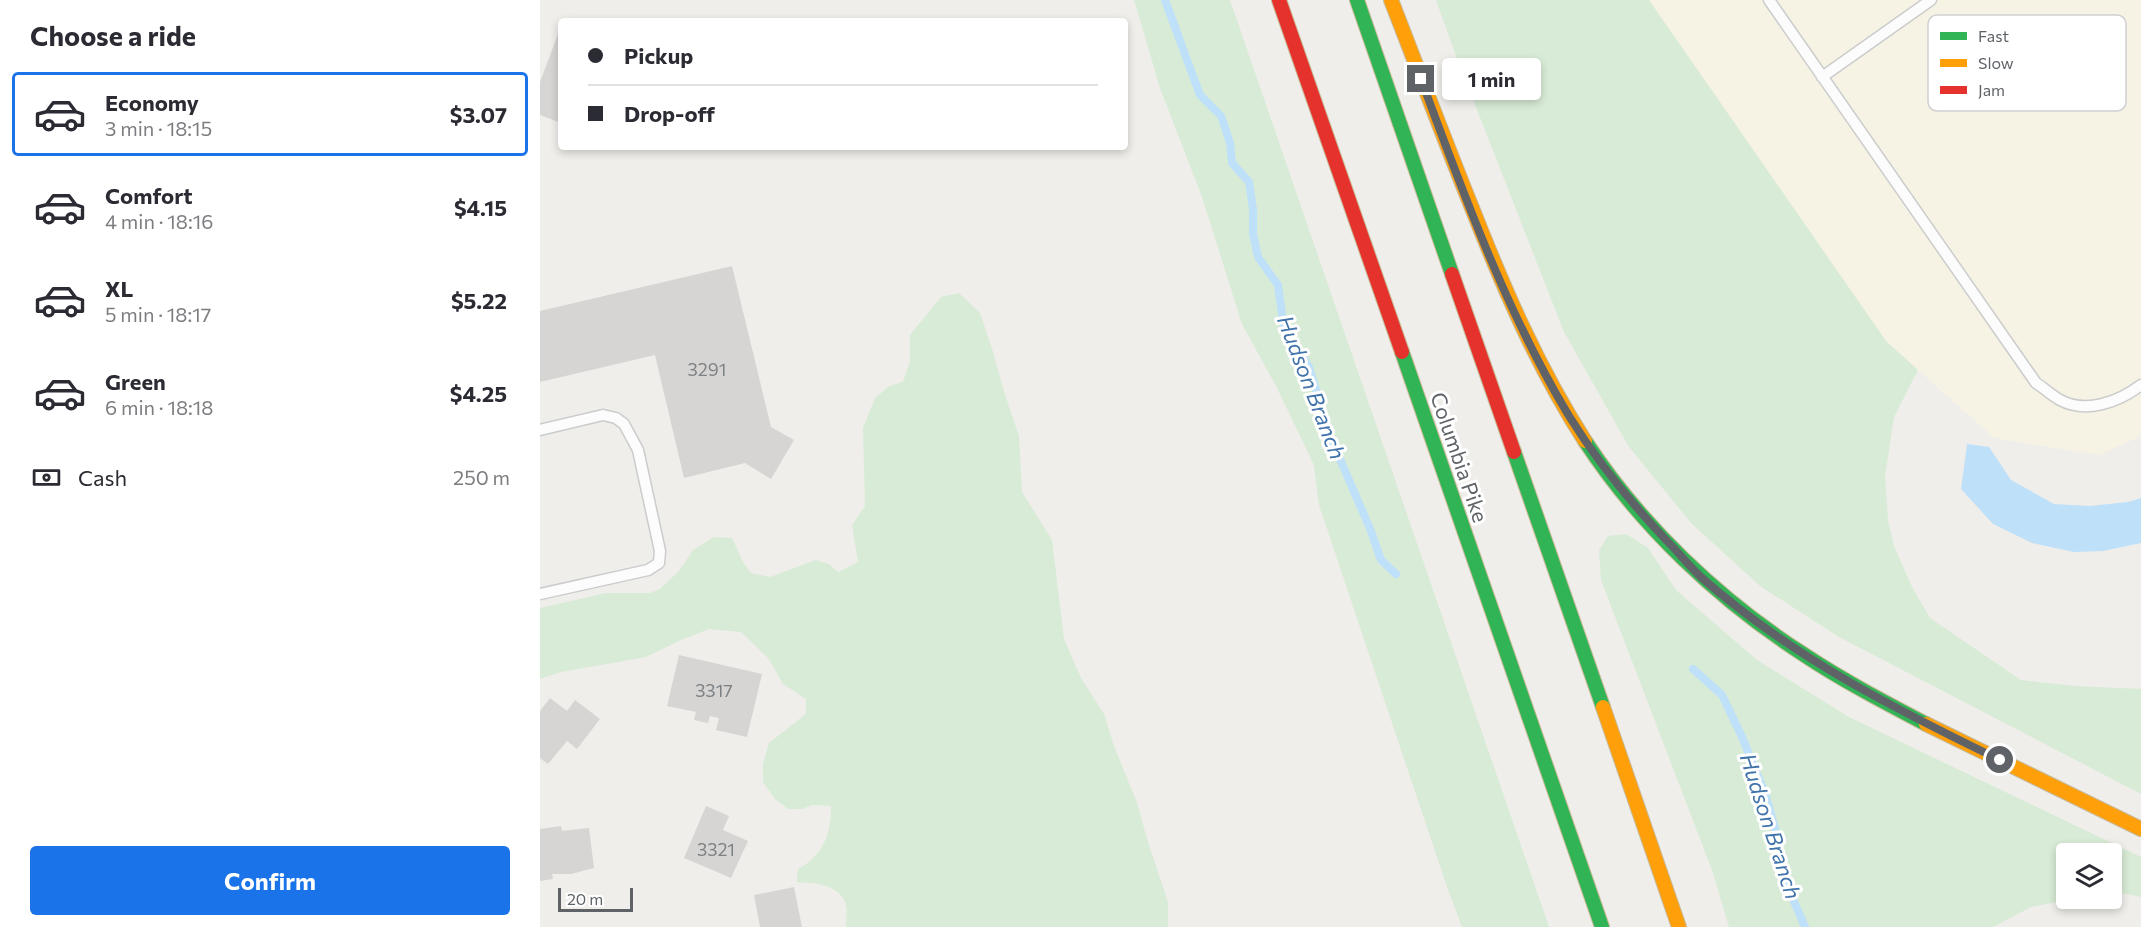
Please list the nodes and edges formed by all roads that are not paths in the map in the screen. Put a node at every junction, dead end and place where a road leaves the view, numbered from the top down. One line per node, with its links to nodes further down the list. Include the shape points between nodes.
1 (1279, 0): 11 (highway, Columbia Pike)
2 (1358, 0): 12 (highway)
3 (1391, 0): 10 (highway, via 1501,282 1536,356 1569,416 1608,474 1654,527 1701,577 1761,625 1849,684)
4 (1769, 0): 6 (lane)
5 (1931, 0): 6 (lane)
6 (1822, 76): 7 (lane, via 2036,383 2061,401 2085,406 2108,404)
7 (2141, 386)
8 (540, 430): 9 (lane, via 603,415 624,424 638,450 660,551 659,563 648,570)
9 (540, 594)
10 (2141, 829)
11 (1602, 927)
12 (1679, 927)

